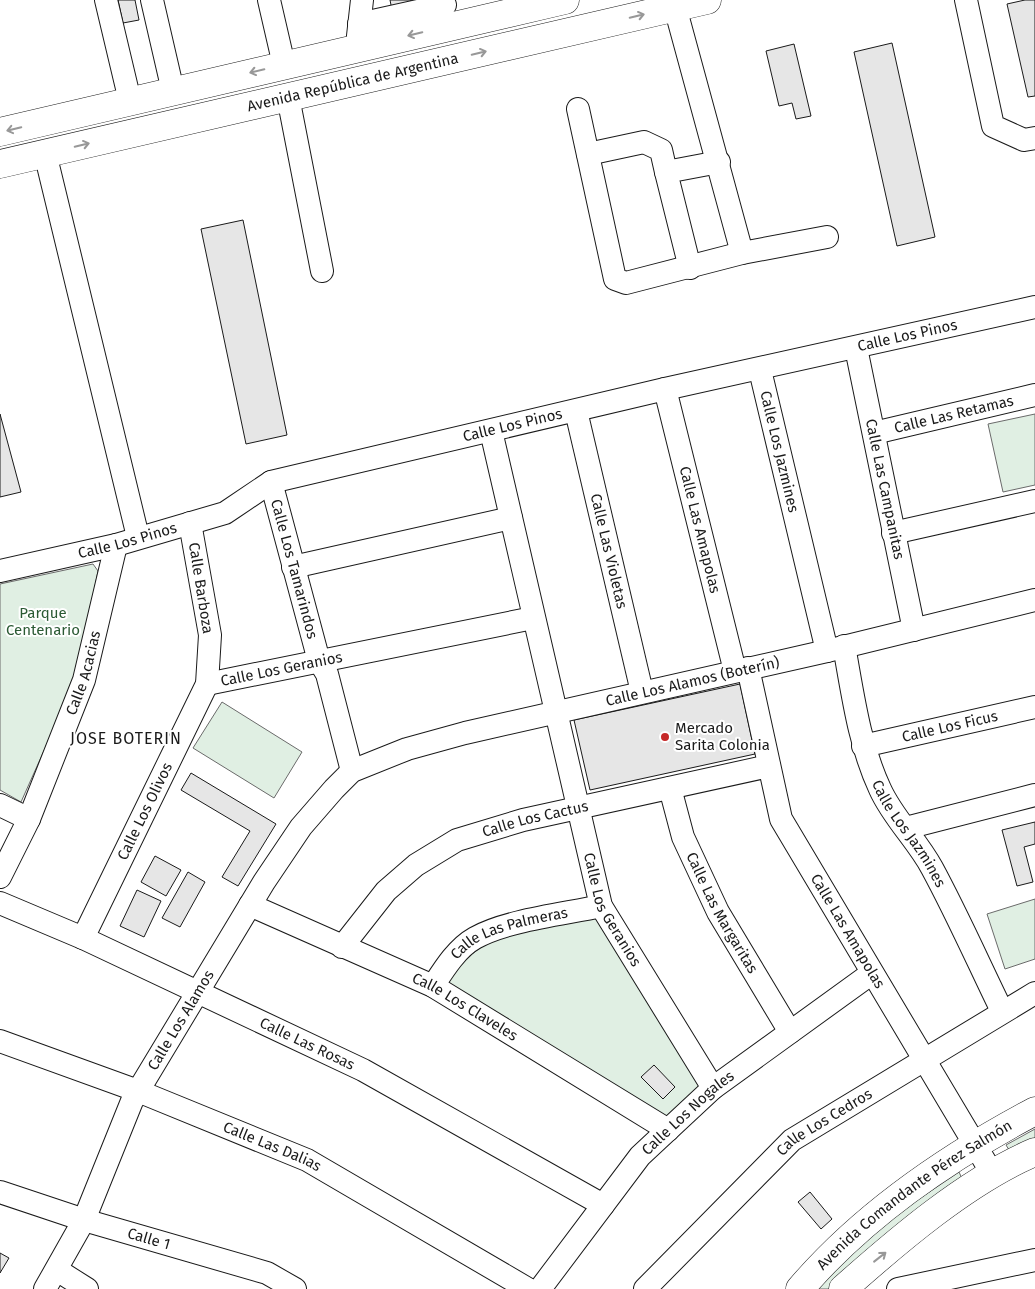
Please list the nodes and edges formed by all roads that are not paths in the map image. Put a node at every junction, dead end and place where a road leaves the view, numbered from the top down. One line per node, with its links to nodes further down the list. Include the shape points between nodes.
1 (106, 0): 14 (street)
2 (152, 0): 12 (street)
3 (269, 0): 11 (street)
4 (362, 0): 10 (street)
5 (565, 0): 9 (main road)
6 (703, 0): 8 (main road, Avenida República de Argentina)
7 (966, 0): 17 (street, via 993,126 1024,140)
8 (675, 7): 13 (main road, Avenida República de Argentina, one-way to 8); 20 (street)
9 (449, 9): 10 (main road)
10 (358, 36): 11 (main road)
11 (284, 65): 12 (main road, one-way to 12)
12 (173, 91): 14 (main road)
13 (288, 97): 18 (main road, Avenida República de Argentina, one-way to 13); 26 (street)
14 (130, 101): 16 (main road, one-way to 16)
15 (578, 109): 19 (street)
16 (0, 132)
17 (1035, 138)
18 (45, 154): 21 (main road, Avenida República de Argentina); 40 (street)
19 (588, 154): 22 (street, via 644,142 661,150); 25 (street, via 615,278 626,282)
20 (719, 162): 22 (street); 24 (street)
21 (0, 164)
22 (666, 172): 25 (street)
23 (827, 237): 24 (street)
24 (742, 253): 25 (street)
25 (690, 268)
26 (322, 270)
27 (1035, 307): 28 (street, Calle Los Pinos)
28 (856, 348): 29 (street, Calle Los Pinos); 34 (street, Calle Las Campanitas)
29 (760, 370): 30 (street, Calle Los Pinos); 47 (street, Calle Los Jazmines)
30 (665, 389): 32 (street, Calle Los Pinos); 49 (street, Calle Las Amapolas)
31 (1035, 395): 34 (street, Calle Las Retamas)
32 (576, 411): 33 (street, Calle Los Pinos); 51 (street, Calle Las Violetas)
33 (491, 431): 35 (street, Calle Los Pinos); 37 (street, Calle Los Geranios)
34 (874, 433): 39 (street, Calle Las Campanitas)
35 (271, 482): 38 (street, Calle Los Pinos, via 224,513); 42 (street, Calle Los Tamarindos)
36 (1035, 501): 39 (street)
37 (511, 518): 42 (street); 45 (street, Calle Los Geranios)
38 (190, 523): 40 (street, Calle Los Pinos); 50 (street, Calle Barboza, via 210,635)
39 (893, 533): 46 (street, Calle Las Campanitas)
40 (138, 537): 41 (street, Calle Los Pinos)
41 (116, 545): 43 (street, Calle Los Pinos); 61 (street, Calle Acacias, via 84,680)
42 (294, 567): 48 (street, Calle Los Tamarindos)
43 (0, 571)
44 (1035, 600): 46 (street, Calle Los Alamos (Boterín))
45 (533, 618): 48 (street, Calle Los Geranios); 53 (street, Calle Los Geranios)
46 (914, 630): 47 (street, Calle Los Alamos (Boterín))
47 (836, 648): 49 (street, Calle Los Alamos (Boterín)); 54 (street, Calle Los Jazmines)
48 (319, 661): 50 (street, Calle Los Geranios); 56 (street, Calle Los Tamarindos, via 327,674)
49 (742, 670): 51 (street, Calle Los Alamos (Boterín)); 55 (street, Calle Las Amapolas)
50 (207, 684): 67 (street, Calle Los Olivos)
51 (642, 692): 53 (street, Calle Los Alamos (Boterín))
52 (1035, 707): 54 (street, Calle Los Ficus)
53 (555, 712): 56 (street, Calle Los Alamos (Boterín), via 406,749); 60 (street, Calle Los Geranios)
54 (863, 746): 62 (street, Calle Los Jazmines, via 880,789)
55 (769, 766): 57 (street, Calle Los Cactus); 69 (street, Calle Las Amapolas, via 781,820)
56 (352, 771): 65 (street, Calle Los Alamos, via 301,827)
57 (670, 788): 60 (street, Calle Los Cactus); 74 (street, Calle Las Margaritas, via 682,837 718,912)
58 (1035, 795): 62 (street)
59 (0, 805): 61 (street)
60 (578, 808): 66 (street, Calle Los Geranios); 68 (street, Calle Los Cactus, via 457,840 416,865 386,891)
61 (29, 819): 63 (street, Calle Acacias)
62 (906, 828): 73 (street, Calle Los Jazmines, via 931,867)
63 (0, 877)
64 (0, 902): 67 (street, Calle Las Rosas)
65 (250, 906): 68 (street, Calle Los Claveles); 71 (street, Calle Los Alamos)
66 (601, 906): 70 (street, Calle Las Palmeras, via 524,922 475,938 458,952); 77 (street, Calle Los Geranios)
67 (83, 938): 71 (street, Calle Las Rosas)
68 (342, 947): 70 (street, Calle Los Claveles)
69 (872, 973): 74 (street, Calle Los Nogales); 76 (street, Calle Las Amapolas)
70 (433, 986): 80 (street, Calle Los Claveles)
71 (198, 992): 78 (street, Calle Los Alamos); 85 (street, Calle Las Rosas, via 362,1070)
72 (1035, 993): 73 (street, Calle Los Cedros)
73 (1002, 1011): 76 (street, Calle Los Cedros)
74 (790, 1032): 77 (street, Calle Los Nogales)
75 (0, 1041): 78 (street, Calle Las Dalias)
76 (923, 1059): 81 (street, Calle Las Amapolas); 94 (street, Calle Los Cedros, via 792,1140)
77 (713, 1088): 80 (street, Calle Los Nogales)
78 (138, 1091): 86 (street, Calle Los Alamos); 92 (street, Calle Las Dalias, via 307,1160)
79 (1035, 1111): 81 (main road, Avenida Comandante Pérez Salmón)
80 (668, 1130): 85 (street, Calle Los Nogales, via 640,1156)
81 (976, 1146): 83 (street, Calle Las Amapolas); 95 (main road, Avenida Comandante Pérez Salmón, via 873,1218)
82 (1035, 1152): 83 (main road, Avenida Comandante Pérez Salmón)
83 (993, 1175): 96 (main road, Avenida Comandante Pérez Salmón, one-way to 83, via 874,1261 962,1194)
84 (0, 1192): 86 (street, Calle 1)
85 (603, 1205): 93 (street, Calle Los Nogales)
86 (84, 1220): 88 (street, Calle Los Alamos); 91 (street, Calle 1, via 267,1273)
87 (1035, 1260): 97 (street)
88 (57, 1270): 89 (street, Calle Los Alamos); 90 (street)
89 (45, 1289)
90 (87, 1289)
91 (295, 1289)
92 (528, 1289)
93 (540, 1289)
94 (645, 1289)
95 (800, 1289)
96 (843, 1289)
97 (898, 1289)

